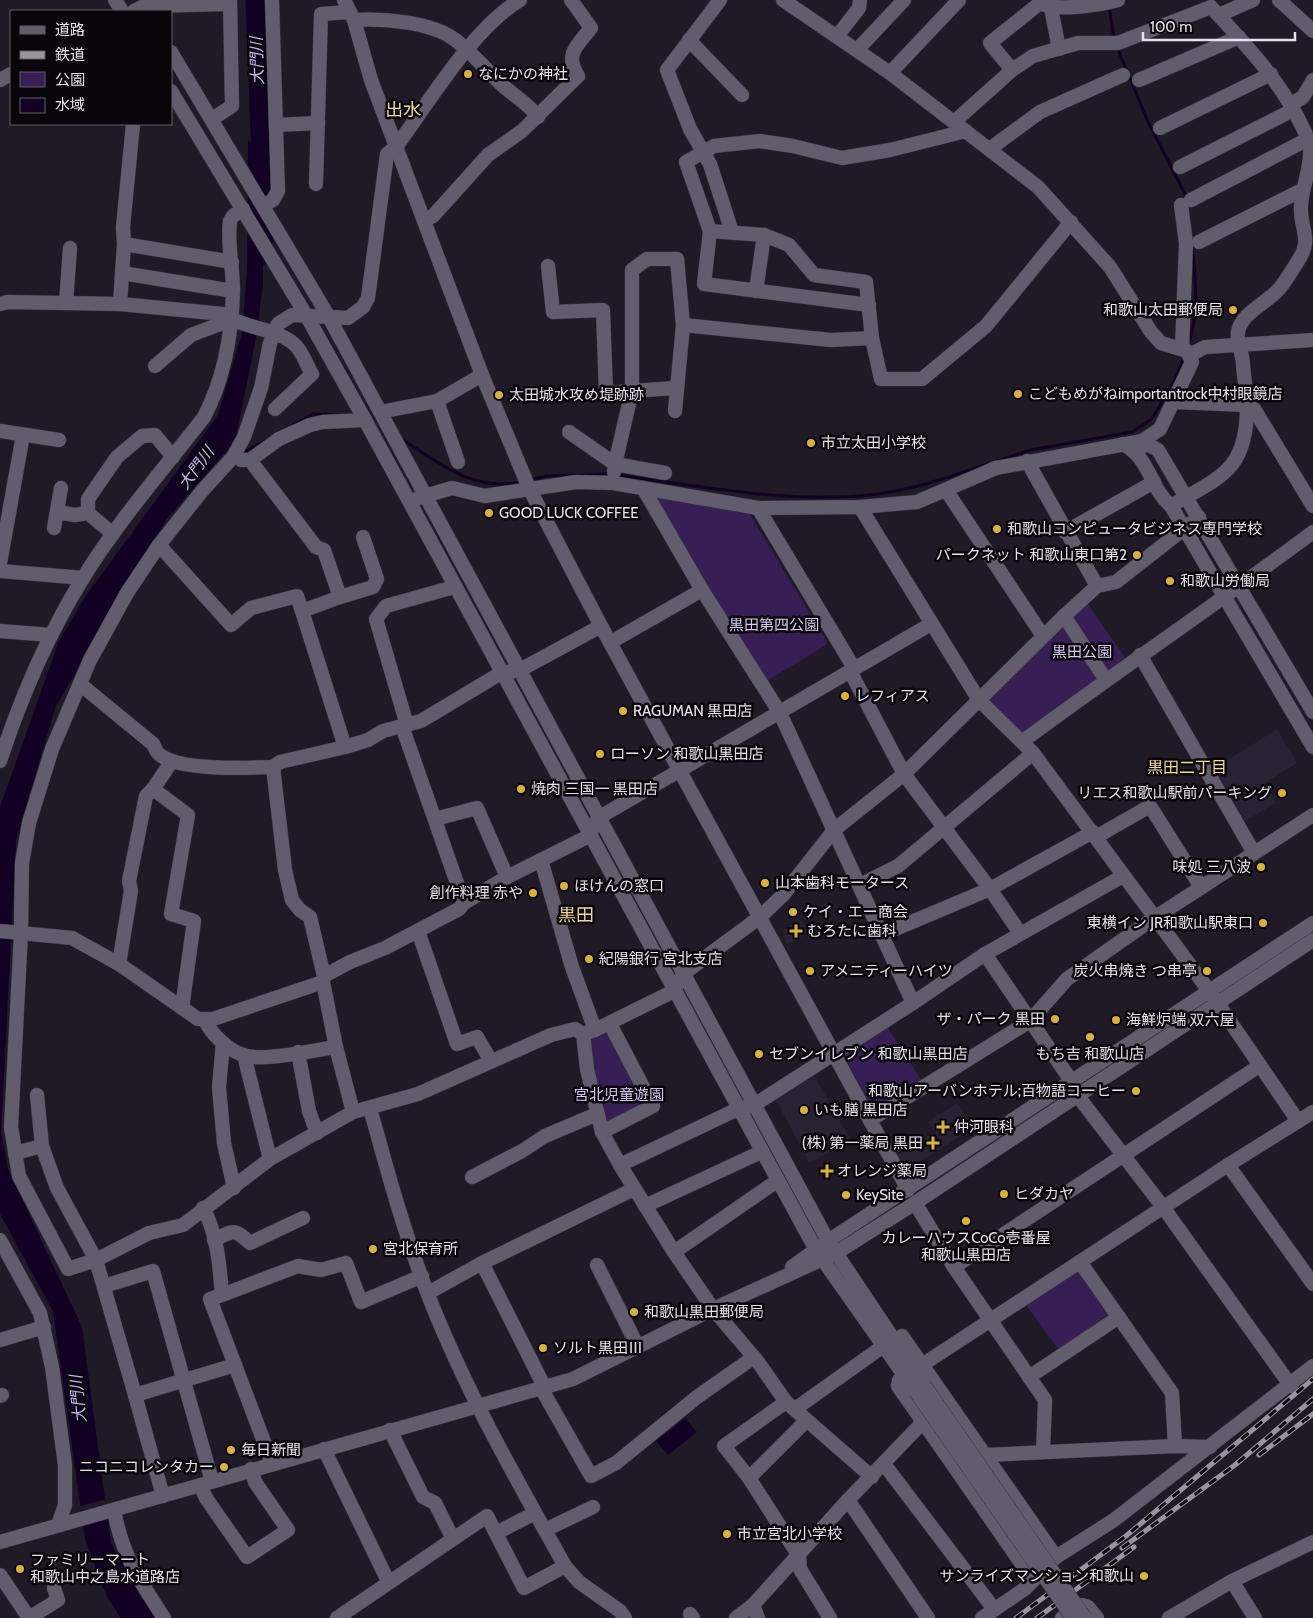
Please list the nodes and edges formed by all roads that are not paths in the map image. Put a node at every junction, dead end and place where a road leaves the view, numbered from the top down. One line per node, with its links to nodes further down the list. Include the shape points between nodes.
1 (272, 0): 39 (street)
2 (520, 0): 24 (street, via 509,7)
3 (571, 0): 35 (street, via 591,28 572,51 571,65 578,76)
4 (720, 0): 21 (street)
5 (783, 0): 19 (street)
6 (860, 0): 19 (street, via 859,8)
7 (904, 0): 22 (street)
8 (959, 0): 27 (street)
9 (1118, 0): 13 (street)
10 (1253, 0): 16 (street)
11 (1279, 0): 18 (street)
12 (230, 2): 15 (street); 36 (street, via 232,106)
13 (1096, 2): 14 (street)
14 (1043, 4): 23 (street); 26 (street, via 990,43)
15 (141, 7)
16 (1212, 7): 20 (street); 23 (street, via 1118,42 1078,44)
17 (350, 11): 24 (street, via 426,27 454,39); 38 (street, via 320,14); 44 (street)
18 (1313, 31)
19 (838, 35): 22 (street)
20 (1239, 37): 28 (street); 30 (street)
21 (689, 40): 33 (street); 46 (street, via 667,70 690,129)
22 (858, 49): 27 (street)
23 (1059, 49): 26 (street, via 1033,56)
24 (467, 52): 35 (street); 44 (street)
25 (172, 54): 36 (street)
26 (1012, 70): 37 (street)
27 (890, 73): 37 (street)
28 (1272, 74): 34 (street); 41 (street)
29 (1123, 75): 45 (street, via 1040,112)
30 (1139, 80)
31 (1313, 80): 34 (street, via 1303,97)
32 (172, 93): 52 (street)
33 (742, 95)
34 (1292, 107): 43 (street); 47 (street)
35 (538, 116): 53 (street, via 488,155 433,216)
36 (212, 119): 51 (street)
37 (954, 122): 42 (street)
38 (318, 123): 39 (street); 49 (street)
39 (276, 124): 51 (street, via 278,191 273,200)
40 (133, 125): 59 (street)
41 (1160, 128)
42 (966, 131): 45 (street); 46 (street, via 842,158 760,141 714,146)
43 (1308, 139): 48 (street); 78 (street, via 1186,202)
44 (396, 147): 53 (street); 71 (street, via 388,154 368,298 354,316)
45 (991, 148): 54 (street, via 1038,187)
46 (703, 152): 55 (street, via 686,162); 56 (street)
47 (1180, 166)
48 (1310, 168): 50 (street)
49 (316, 184)
50 (1302, 190): 58 (street); 77 (street, via 1301,220 1307,243 1302,256 1279,290 1245,318 1238,331)
51 (264, 205): 71 (street)
52 (243, 209): 61 (street, via 230,221); 70 (street)
53 (425, 220): 80 (street)
54 (1070, 222): 75 (street, via 986,326 922,379 881,379); 78 (street, via 1110,267 1151,332 1161,343)
55 (710, 231): 56 (street); 65 (street, via 704,284)
56 (732, 232): 57 (street)
57 (764, 235): 65 (street); 69 (street, via 789,245 814,274 866,282)
58 (1199, 242)
59 (124, 244): 61 (street); 63 (street)
60 (70, 248): 66 (street)
61 (232, 262): 64 (street)
62 (548, 266): 82 (street, via 553,312 603,310 606,393)
63 (122, 273): 64 (street); 68 (street)
64 (233, 291): 72 (street)
65 (756, 291): 69 (street)
66 (66, 303): 67 (street); 68 (street)
67 (0, 304)
68 (120, 304): 72 (street, via 222,314)
69 (868, 305): 75 (street)
70 (306, 314): 71 (street); 74 (street, via 292,315); 89 (street)
71 (330, 319): 88 (street)
72 (233, 321): 74 (street); 79 (street, via 191,335); 98 (street, via 215,397 204,417)
73 (684, 325): 75 (street, via 831,340); 81 (street); 82 (street, via 677,259 647,259 632,270)
74 (269, 332): 86 (street, via 296,345 312,374); 99 (street, via 261,388)
75 (872, 338)
76 (1313, 340): 77 (street)
77 (1238, 344): 78 (street); 85 (street, via 1243,353)
78 (1186, 352): 84 (street, via 1192,362)
79 (155, 366)
80 (482, 375): 83 (street); 109 (street)
81 (675, 388): 82 (street); 87 (street)
82 (632, 391): 104 (street)
83 (436, 401): 88 (street); 102 (street)
84 (1174, 402): 85 (street); 90 (street)
85 (1247, 405): 113 (street, via 1245,442 1238,457 1222,475); 116 (street, via 1254,409)
86 (275, 409)
87 (675, 411)
88 (380, 412): 112 (street)
89 (365, 420): 100 (street, via 310,425 279,439); 114 (street)
90 (1160, 430): 95 (street); 97 (street)
91 (0, 432): 93 (street)
92 (568, 432): 104 (street)
93 (24, 435): 94 (street); 129 (street)
94 (59, 440)
95 (1142, 441): 96 (street); 97 (street); 101 (street)
96 (1123, 444): 101 (street); 103 (street)
97 (1158, 450): 113 (street)
98 (173, 456): 120 (street, via 156,436 142,436 118,457 88,498); 126 (street)
99 (234, 457): 100 (street); 128 (street)
100 (250, 460): 137 (street, via 316,547 324,550)
101 (1143, 460): 106 (street)
102 (458, 462)
103 (1027, 462): 111 (street, via 996,468); 124 (street)
104 (615, 464): 105 (street); 107 (street)
105 (665, 473)
106 (1154, 482): 115 (street); 124 (street)
107 (613, 483): 109 (street, via 576,482); 110 (street)
108 (61, 488): 119 (street)
109 (529, 488): 112 (street, via 485,496 452,488); 143 (street)
110 (643, 488): 117 (street); 136 (street)
111 (946, 490): 118 (street, via 917,502); 146 (street)
112 (426, 497): 114 (street); 149 (street)
113 (1186, 497): 115 (street); 121 (street)
114 (408, 500): 134 (street)
115 (1171, 506): 122 (street)
116 (1313, 506)
117 (758, 508): 118 (street); 150 (street)
118 (860, 508): 142 (street)
119 (57, 512): 120 (street); 123 (street)
120 (88, 513): 126 (street)
121 (1199, 517): 122 (street); 135 (street)
122 (1183, 527): 132 (street, via 1116,582); 138 (street)
123 (54, 528)
124 (1066, 532): 132 (street)
125 (1313, 532): 135 (street)
126 (113, 534): 131 (street)
127 (363, 537): 133 (street, via 377,579)
128 (159, 545): 140 (street, via 231,625 251,608 297,596); 153 (street, via 127,593)
129 (0, 563)
130 (0, 571): 131 (street)
131 (83, 578): 145 (street)
132 (1097, 586): 141 (street)
133 (373, 587): 137 (street); 139 (street)
134 (454, 587): 139 (street); 151 (street)
135 (1238, 587): 138 (street); 155 (street)
136 (702, 590): 147 (street); 156 (street)
137 (340, 597): 140 (street)
138 (1225, 598): 148 (street); 159 (street)
139 (386, 606): 157 (street, via 376,619)
140 (302, 611): 160 (street)
141 (1064, 616): 146 (street); 152 (street)
142 (931, 624): 150 (street); 154 (street)
143 (601, 626): 147 (street); 149 (street)
144 (0, 630): 145 (street)
145 (51, 634): 162 (street, via 19,701)
146 (1043, 636): 154 (street)
147 (611, 642): 165 (street)
148 (1140, 655): 152 (street); 175 (street)
149 (520, 670): 151 (street); 169 (street)
150 (852, 670): 156 (street); 166 (street)
151 (501, 673): 157 (street, via 421,721); 174 (street)
152 (1106, 680): 158 (street)
153 (80, 684): 163 (street, via 153,744 159,754); 188 (street, via 52,749 29,823 22,863)
154 (979, 700): 158 (street); 166 (street)
155 (1313, 712)
156 (780, 713): 165 (street); 172 (street)
157 (404, 725): 160 (street); 170 (street)
158 (1023, 741): 161 (street)
159 (1313, 747)
160 (345, 748): 164 (street, via 280,762)
161 (1033, 753): 171 (street); 173 (street)
162 (0, 761)
163 (172, 761): 164 (street, via 240,769); 167 (street)
164 (273, 767): 195 (street, via 285,870 292,900 310,917)
165 (680, 770): 169 (street); 183 (street)
166 (904, 774): 171 (street); 172 (street)
167 (153, 789): 193 (street, via 146,796 129,882 131,891); 199 (street, via 188,816 171,914 194,921)
168 (1313, 815): 175 (street)
169 (598, 818): 174 (street); 194 (street)
170 (435, 819): 178 (street, via 477,808); 182 (street)
171 (944, 826): 179 (street, via 898,866); 181 (street)
172 (834, 830): 179 (street); 183 (street, via 783,895)
173 (1094, 835): 177 (street); 180 (street, via 1150,806); 181 (street)
174 (590, 836): 176 (street); 196 (street)
175 (1254, 853): 180 (street)
176 (541, 860): 178 (street); 203 (street)
177 (1123, 876): 184 (street); 189 (street)
178 (507, 877): 182 (street)
179 (860, 885): 190 (street)
180 (1201, 887): 184 (street)
181 (990, 889): 189 (street); 190 (street)
182 (464, 903): 187 (street, via 459,909)
183 (760, 917): 194 (street); 207 (street)
184 (1154, 918): 197 (street); 201 (street, via 1067,979)
185 (1313, 923): 197 (street)
186 (0, 931): 188 (street)
187 (418, 931): 195 (street); 209 (street, via 457,1044 477,1037)
188 (19, 933): 193 (street, via 72,938); 224 (street, via 10,1127)
189 (1020, 933): 192 (street)
190 (882, 935): 198 (street)
191 (1313, 940): 197 (street)
192 (985, 954): 198 (street); 201 (street)
193 (119, 964): 199 (street)
194 (683, 974): 196 (street); 213 (street)
195 (324, 979): 200 (street); 205 (street)
196 (674, 990): 202 (street); 215 (street)
197 (1214, 997): 210 (street); 211 (street)
198 (913, 1003): 207 (street)
199 (182, 1008): 200 (street)
200 (205, 1020): 204 (street, via 209,1030)
201 (1030, 1021): 211 (street); 219 (street)
202 (610, 1024): 203 (street); 220 (street, via 654,1106)
203 (589, 1032): 209 (street, via 575,1029 551,1035); 217 (street, via 587,1069)
204 (223, 1043): 208 (street); 231 (street, via 219,1086 224,1143)
205 (336, 1047): 206 (street); 216 (street)
206 (298, 1052): 208 (street, via 274,1056); 221 (street)
207 (835, 1054): 213 (street); 219 (street)
208 (244, 1055): 226 (street)
209 (491, 1061): 214 (street, via 418,1094)
210 (1259, 1066): 218 (street); 225 (street)
211 (1074, 1089): 225 (street); 233 (street); 234 (street)
212 (37, 1095): 222 (street)
213 (754, 1105): 215 (street); 241 (street)
214 (370, 1108): 216 (street); 251 (street, via 396,1203)
215 (738, 1109): 223 (street); 228 (street)
216 (353, 1112): 221 (street)
217 (597, 1114): 220 (street); 229 (street, via 546,1136)
218 (1307, 1119): 227 (street)
219 (870, 1120): 233 (street)
220 (602, 1132): 228 (street)
221 (316, 1133): 226 (street)
222 (42, 1146): 224 (street); 245 (street, via 57,1188)
223 (761, 1152): 230 (street); 235 (street)
224 (15, 1153): 245 (street, via 19,1176 68,1269)
225 (1122, 1155): 236 (street); 250 (street)
226 (270, 1159): 231 (street)
227 (1228, 1164): 236 (street); 252 (street)
228 (620, 1166): 232 (street)
229 (472, 1177)
230 (777, 1181): 242 (street); 244 (street)
231 (234, 1188): 237 (street)
232 (634, 1189): 235 (street); 248 (street)
233 (908, 1190): 241 (street)
234 (915, 1203): 243 (street); 250 (street)
235 (645, 1206): 242 (street)
236 (1163, 1207): 247 (street); 269 (street)
237 (203, 1208): 240 (street); 245 (street, via 183,1224 150,1233)
238 (303, 1218): 240 (street, via 250,1243 238,1231)
239 (0, 1240): 246 (street)
240 (214, 1240): 255 (street)
241 (828, 1241): 243 (street); 244 (street)
242 (674, 1252): 256 (street)
243 (836, 1253): 244 (street); 266 (street, via 865,1296 888,1318)
244 (819, 1256): 256 (street); 262 (street)
245 (96, 1260): 253 (street)
246 (4, 1261): 259 (street, via 40,1313)
247 (1080, 1262): 257 (street); 258 (street)
248 (482, 1263): 254 (street); 270 (street)
249 (598, 1265): 261 (street)
250 (954, 1267): 258 (street)
251 (422, 1276): 254 (street); 255 (street, via 361,1302 346,1263 321,1270 298,1266)
252 (1313, 1284)
253 (104, 1286): 268 (street, via 153,1272); 272 (street)
254 (428, 1293): 274 (street)
255 (222, 1295): 264 (street, via 210,1299)
256 (713, 1309): 261 (street); 263 (street)
257 (1119, 1317): 267 (street); 278 (street, via 1172,1393)
258 (992, 1320): 266 (street); 267 (street)
259 (44, 1327): 260 (street); 294 (street, via 54,1375 65,1465 65,1505)
260 (0, 1340)
261 (638, 1347): 270 (street, via 573,1379)
262 (882, 1347): 266 (street); 273 (street)
263 (754, 1357): 270 (street, via 697,1397 616,1463 591,1476); 273 (street)
264 (235, 1365): 268 (street); 283 (street)
265 (1313, 1366): 269 (street)
266 (914, 1371): 271 (street); 276 (street, via 900,1380 898,1386); 282 (street)
267 (1029, 1377): 281 (street, via 1045,1400)
268 (184, 1380): 272 (street); 288 (street)
269 (1291, 1386): 279 (street)
270 (543, 1388): 274 (street)
271 (920, 1388): 319 (street, bridge); 320 (street, bridge)
272 (135, 1395): 289 (street)
273 (791, 1405): 275 (street); 287 (street, via 724,1446)
274 (478, 1407): 277 (street); 293 (street)
275 (806, 1421): 286 (street); 287 (street)
276 (922, 1423): 284 (street); 304 (street)
277 (390, 1430): 280 (street); 297 (street, via 423,1497 435,1503)
278 (1175, 1446): 279 (street); 281 (street)
279 (1210, 1447): 301 (street, via 1114,1520)
280 (324, 1449): 283 (street); 305 (street)
281 (1043, 1452): 282 (street)
282 (985, 1455): 301 (street)
283 (272, 1464): 285 (street)
284 (884, 1464): 286 (street); 308 (street)
285 (251, 1469): 288 (street); 288 (street, via 255,1482 288,1530 247,1557 206,1498)
286 (872, 1477): 290 (street)
287 (749, 1478): 300 (street)
288 (206, 1483): 289 (street)
289 (163, 1496): 292 (street)
290 (848, 1500): 300 (street); 316 (street)
291 (593, 1507): 295 (street)
292 (112, 1511): 294 (street); 311 (street, via 122,1546)
293 (535, 1513): 295 (street); 296 (street)
294 (61, 1524): 298 (street)
295 (545, 1530): 302 (street)
296 (496, 1533): 297 (street, via 487,1516); 302 (street, via 524,1588)
297 (452, 1538): 305 (street)
298 (0, 1542)
299 (1313, 1542): 306 (street)
300 (799, 1556): 309 (street); 315 (street, via 800,1569)
301 (1056, 1557): 304 (street)
302 (565, 1566): 313 (street, via 579,1582)
303 (0, 1575): 310 (street)
304 (1033, 1580): 308 (street)
305 (388, 1581): 312 (street)
306 (1232, 1582): 322 (street); 323 (street)
307 (54, 1588): 310 (street, via 58,1600)
308 (994, 1609): 317 (street)
309 (756, 1612): 314 (street)
310 (29, 1618)
311 (164, 1618)
312 (337, 1618)
313 (625, 1618)
314 (736, 1618)
315 (830, 1618)
316 (928, 1618)
317 (982, 1618)
318 (1062, 1618): 321 (street, via 1082,1605)
319 (1073, 1618)
320 (1086, 1618)
321 (1097, 1618)
322 (1171, 1618)
323 (1255, 1618)

